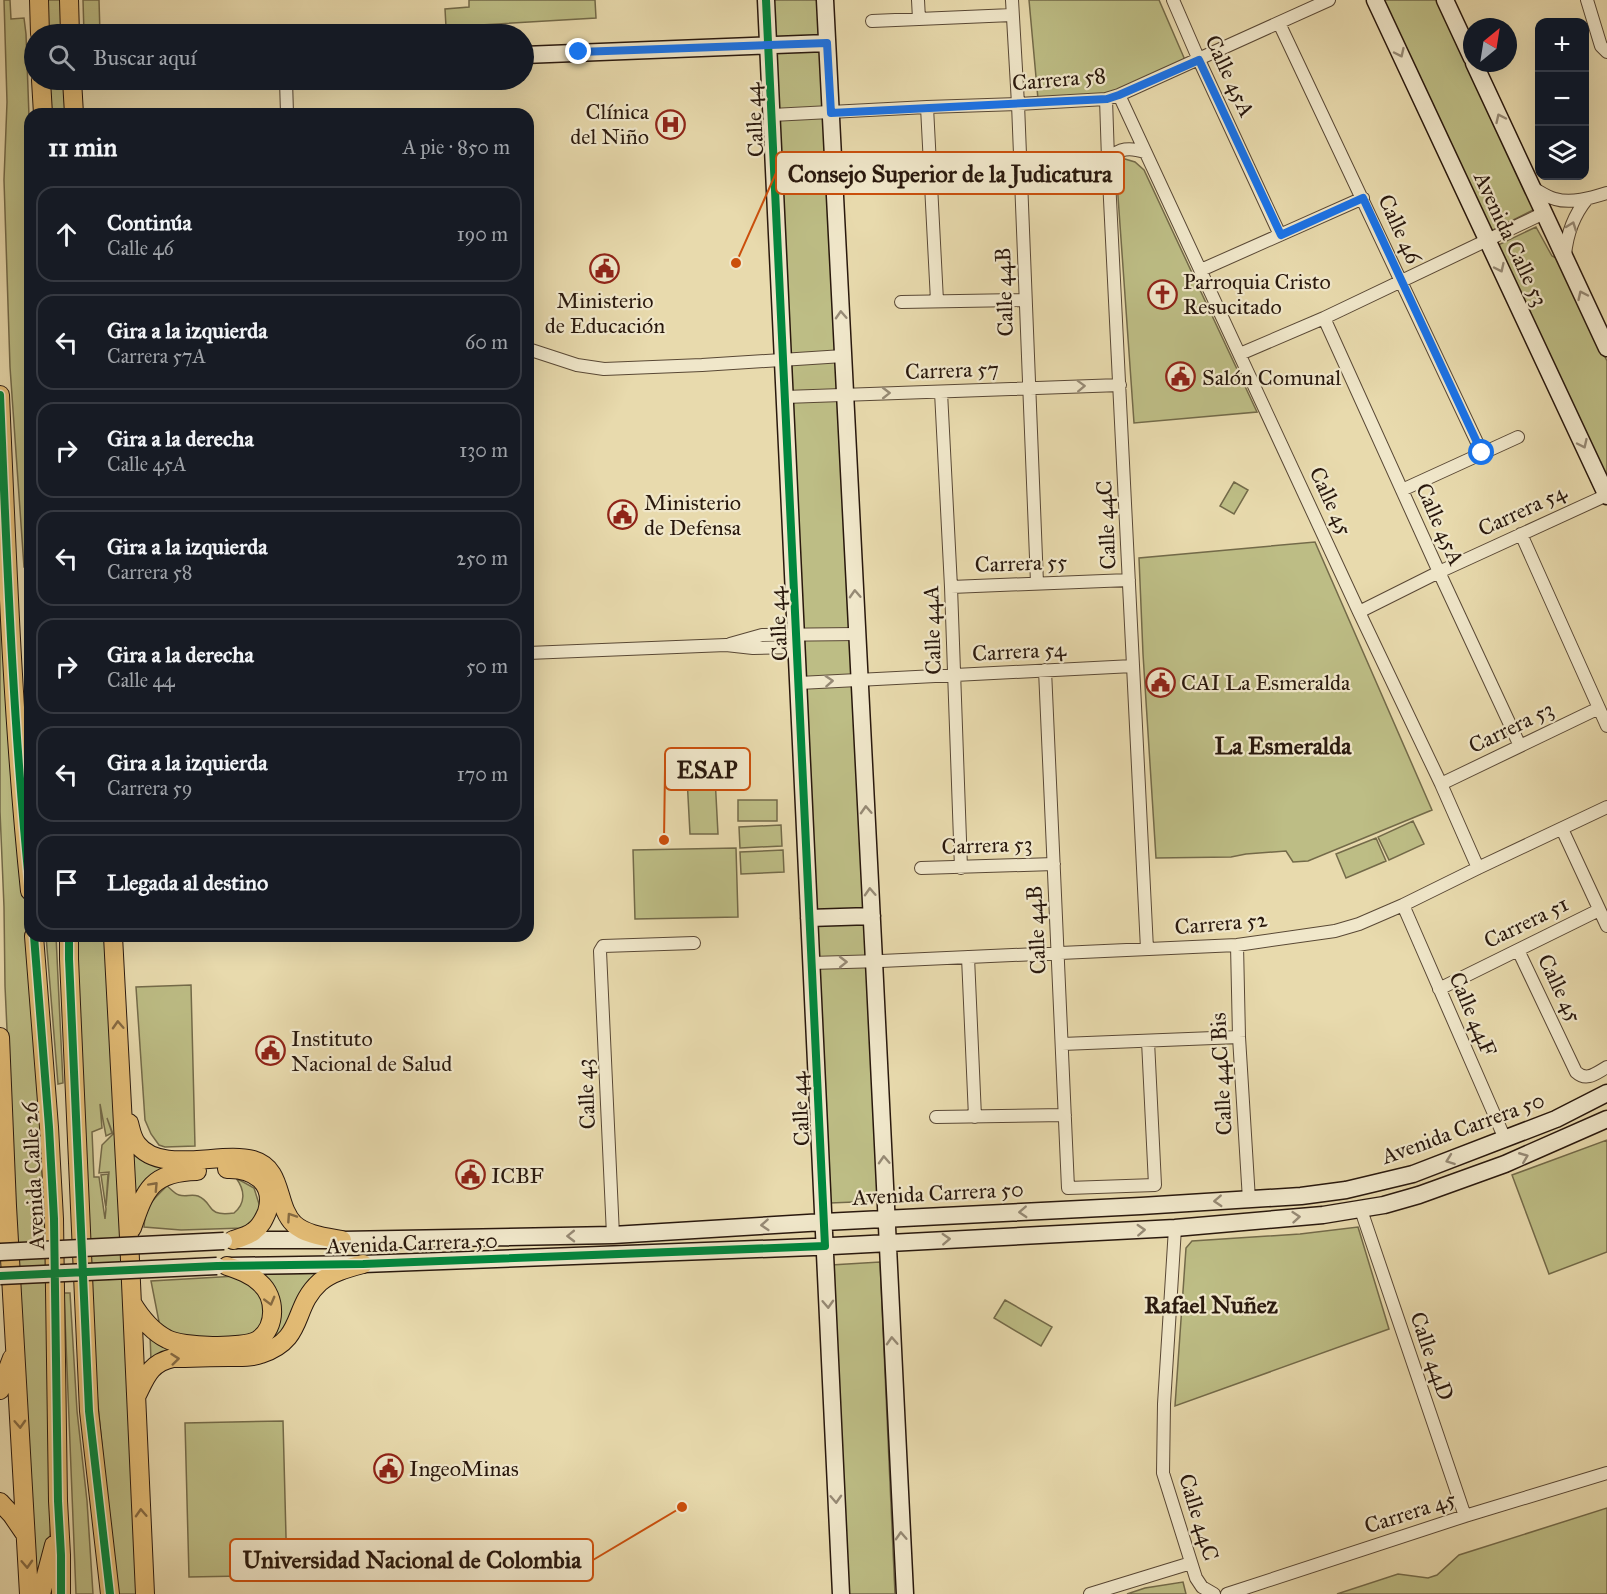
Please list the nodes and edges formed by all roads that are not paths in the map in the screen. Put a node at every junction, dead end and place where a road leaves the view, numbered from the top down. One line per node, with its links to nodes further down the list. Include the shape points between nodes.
1 (39, 0): 16 (main road)
2 (69, 0): 17 (main road)
3 (766, 0): 20 (main road, Calle 44)
4 (825, 0): 19 (main road)
5 (918, 0): 13 (street)
6 (1012, 0): 12 (street, Calle 44B)
7 (1173, 0): 23 (street, Calle 45A)
8 (1329, 0): 15 (street, Carrera 58)
9 (1375, 0): 45 (main road, Avenida Calle 53, one-way to 45)
10 (1445, 0): 18 (main road)
11 (1587, 0): 21 (street, via 1601,46)
12 (1012, 15): 13 (street); 30 (street, Calle 44B)
13 (919, 19): 14 (street)
14 (872, 21)
15 (1280, 23): 23 (street, Carrera 58); 41 (street, Calle 46)
16 (40, 24)
17 (70, 24)
18 (1463, 39)
19 (827, 43): 20 (main road); 35 (main road)
20 (769, 45): 22 (main road); 36 (main road, Calle 44)
21 (1607, 52)
22 (534, 55)
23 (1199, 60): 28 (street, Carrera 58); 44 (street, Calle 45A)
24 (1478, 72): 39 (main road, Avenida Calle 53, one-way to 24)
25 (42, 90): 32 (main road)
26 (73, 90): 33 (main road)
27 (286, 90): 34 (street)
28 (1119, 95): 29 (street, Carrera 58); 37 (street, Calle 45)
29 (1107, 99): 30 (street, Carrera 58); 38 (street, Calle 44C)
30 (1018, 104): 31 (street, Carrera 58); 49 (street, Calle 44B)
31 (927, 107): 35 (street, Carrera 58); 50 (street)
32 (43, 108)
33 (74, 108)
34 (287, 108)
35 (831, 113): 36 (street, Carrera 58); 56 (main road, one-way to 35)
36 (772, 115): 57 (main road, Calle 44)
37 (1145, 152): 38 (street, via 1125,148); 47 (street, Calle 45)
38 (1108, 159): 58 (street, Calle 44C)
39 (1533, 188): 42 (street, via 1555,200); 43 (main road, Avenida Calle 53)
40 (1607, 193): 42 (street)
41 (1363, 198): 44 (street); 48 (street, Calle 46)
42 (1587, 199): 46 (street, one-way to 42, via 1573,220)
43 (1544, 213): 45 (street); 46 (main road, Avenida Calle 53)
44 (1281, 235): 47 (street)
45 (1487, 240): 48 (street); 67 (main road, Avenida Calle 53, one-way to 67)
46 (1564, 256): 53 (main road, Avenida Calle 53, one-way to 46)
47 (1201, 270): 55 (street, Calle 45)
48 (1401, 280): 52 (street); 65 (street, Calle 46)
49 (1025, 300): 50 (street); 59 (street, Calle 44B)
50 (937, 301): 51 (street)
51 (901, 302)
52 (1324, 318): 55 (street); 66 (street, Calle 45A)
53 (1607, 348)
54 (534, 351): 57 (street, via 604,369)
55 (1240, 354): 73 (street, Calle 45)
56 (843, 356): 57 (street); 61 (main road)
57 (783, 359): 63 (main road, Calle 44)
58 (1120, 385): 59 (street, Carrera 57, one-way to 58); 70 (street, Calle 44C)
59 (1029, 388): 60 (street, Carrera 57); 71 (street, Calle 44B)
60 (941, 392): 61 (street, Carrera 57, one-way to 60); 72 (street, Calle 44A)
61 (845, 394): 63 (street, Carrera 57); 74 (main road, one-way to 61)
62 (0, 395): 88 (main road)
63 (785, 397): 75 (main road, Calle 44)
64 (1518, 437): 65 (street)
65 (1482, 453): 66 (street)
66 (1402, 490): 69 (street, Calle 45A)
67 (1607, 496): 68 (street, Carrera 54)
68 (1521, 534): 69 (street, Carrera 54); 82 (street)
69 (1439, 572): 73 (street, Carrera 54); 84 (street, Calle 45A)
70 (1129, 580): 71 (street, Carrera 55); 77 (street, Calle 44C)
71 (1037, 583): 72 (street, Carrera 55)
72 (951, 587): 79 (street, Calle 44A)
73 (1359, 612): 85 (street, Calle 45)
74 (857, 634): 75 (street); 80 (main road)
75 (797, 641): 76 (street, via 753,648 726,645); 81 (main road, Calle 44)
76 (534, 653)
77 (1133, 666): 78 (street, Carrera 54); 103 (street, Calle 44C)
78 (1045, 670): 79 (street, Carrera 54); 89 (street, Calle 44B)
79 (954, 675): 80 (street, Carrera 54); 91 (street, Calle 44A)
80 (859, 679): 81 (street, Carrera 54, one-way to 80); 95 (main road, one-way to 80)
81 (799, 683): 96 (main road, Calle 44)
82 (1599, 708): 83 (street); 84 (street, Carrera 53)
83 (1607, 726)
84 (1520, 746): 85 (street, Carrera 53)
85 (1441, 784): 92 (street, Calle 45)
86 (1607, 807): 87 (street, Carrera 52)
87 (1562, 829): 92 (street, Carrera 52); 94 (street)
88 (24, 833)
89 (1054, 864): 91 (street, Carrera 53); 105 (street, Calle 44B)
90 (921, 868): 91 (street, Carrera 53)
91 (961, 868)
92 (1478, 868): 93 (street, Carrera 52)
93 (1403, 905): 102 (street, Carrera 52, via 1335,931); 109 (street, Calle 44F)
94 (1599, 910): 97 (street); 104 (street, Carrera 51)
95 (872, 916): 96 (main road); 107 (main road)
96 (809, 918): 108 (main road, Calle 44)
97 (1607, 926)
98 (34, 942): 143 (main road, Avenida Calle 26, via 54,1219)
99 (69, 942): 152 (main road, Avenida Calle 26, via 89,1411)
100 (113, 942): 115 (main road, one-way to 100)
101 (694, 943): 128 (street, Calle 43, via 603,946 600,951)
102 (1238, 945): 103 (street, Carrera 52); 111 (street, Calle 44C Bis)
103 (1147, 949): 105 (street, Carrera 52)
104 (1518, 950): 109 (street, Carrera 51); 114 (street, Calle 45, via 1576,1072 1590,1076)
105 (1058, 954): 106 (street, Carrera 52); 113 (street, Calle 44B)
106 (968, 957): 107 (street, Carrera 52); 118 (street)
107 (874, 961): 108 (street, Carrera 52, one-way to 107); 125 (main road, one-way to 107)
108 (811, 963): 126 (main road, Calle 44)
109 (1439, 989): 121 (street, Calle 44F)
110 (0, 1037): 122 (main road, Avenida Calle 26)
111 (1239, 1037): 112 (street); 123 (street, Calle 44C Bis)
112 (1148, 1041): 113 (street); 117 (street, Calle 44B, via 1155,1185 1068,1188)
113 (1062, 1044): 117 (street, Calle 44B)
114 (1607, 1067)
115 (121, 1083): 129 (main road); 130 (main road, one-way to 115, via 309,1232 295,1224 285,1211 273,1175 258,1162 239,1158 168,1160 146,1152 132,1135)
116 (1607, 1093): 121 (main road, Avenida Carrera 50)
117 (1065, 1115): 118 (street)
118 (975, 1117): 119 (street)
119 (936, 1118)
120 (1607, 1119): 124 (main road, Avenida Carrera 50, one-way to 120, via 1403,1200 1505,1164)
121 (1505, 1139): 123 (main road, Avenida Carrera 50, one-way to 123, via 1413,1174 1346,1190)
122 (3, 1180): 139 (main road, Avenida Calle 26)
123 (1249, 1200): 125 (main road, Avenida Carrera 50, one-way to 125)
124 (1360, 1210): 127 (main road, Avenida Carrera 50, one-way to 124); 145 (street, Calle 44D)
125 (887, 1219): 126 (main road, Avenida Carrera 50); 132 (main road)
126 (824, 1222): 128 (main road, Avenida Carrera 50, one-way to 128); 133 (main road, Calle 44)
127 (1175, 1228): 132 (main road, Avenida Carrera 50, one-way to 127); 147 (street, Calle 44C, via 1163,1473)
128 (613, 1235): 130 (main road, Avenida Carrera 50, one-way to 130)
129 (129, 1238): 131 (main road, one-way to 131, via 144,1197 161,1178 182,1171 238,1169 259,1178 269,1200 260,1227); 138 (main road)
130 (342, 1240): 131 (main road, Avenida Carrera 50)
131 (228, 1241): 134 (main road, Avenida Carrera 50, bridge)
132 (888, 1242): 133 (main road, Avenida Carrera 50); 155 (main road, one-way to 132)
133 (825, 1246): 135 (main road, Avenida Carrera 50); 154 (main road, Calle 44, one-way to 154)
134 (0, 1252)
135 (363, 1264): 136 (main road, Avenida Carrera 50); 141 (main road, one-way to 135, via 150,1371 166,1360 253,1357 277,1347 290,1335 304,1303 322,1280)
136 (222, 1266): 137 (main road, Avenida Carrera 50, bridge); 138 (main road, one-way to 138, via 249,1275 269,1295 269,1327 252,1342 214,1346 174,1342 154,1331)
137 (0, 1276)
138 (132, 1303): 141 (main road)
139 (15, 1345): 140 (main road); 146 (main road, Avenida Calle 26, one-way to 146)
140 (0, 1390)
141 (136, 1397): 153 (main road, one-way to 141)
142 (1607, 1473): 145 (street, Carrera 45)
143 (58, 1501): 150 (main road, via 53,1551); 151 (main road, Avenida Calle 26)
144 (0, 1502): 146 (main road)
145 (1465, 1516): 157 (street, Carrera 45)
146 (26, 1534): 149 (main road, Avenida Calle 26, one-way to 149)
147 (1191, 1563): 148 (street, Calle 44C, via 1198,1583); 156 (street)
148 (1211, 1593)
149 (29, 1594)
150 (41, 1594)
151 (61, 1594)
152 (110, 1594)
153 (145, 1594)
154 (841, 1594)
155 (904, 1594)
156 (1090, 1594)
157 (1227, 1594)

